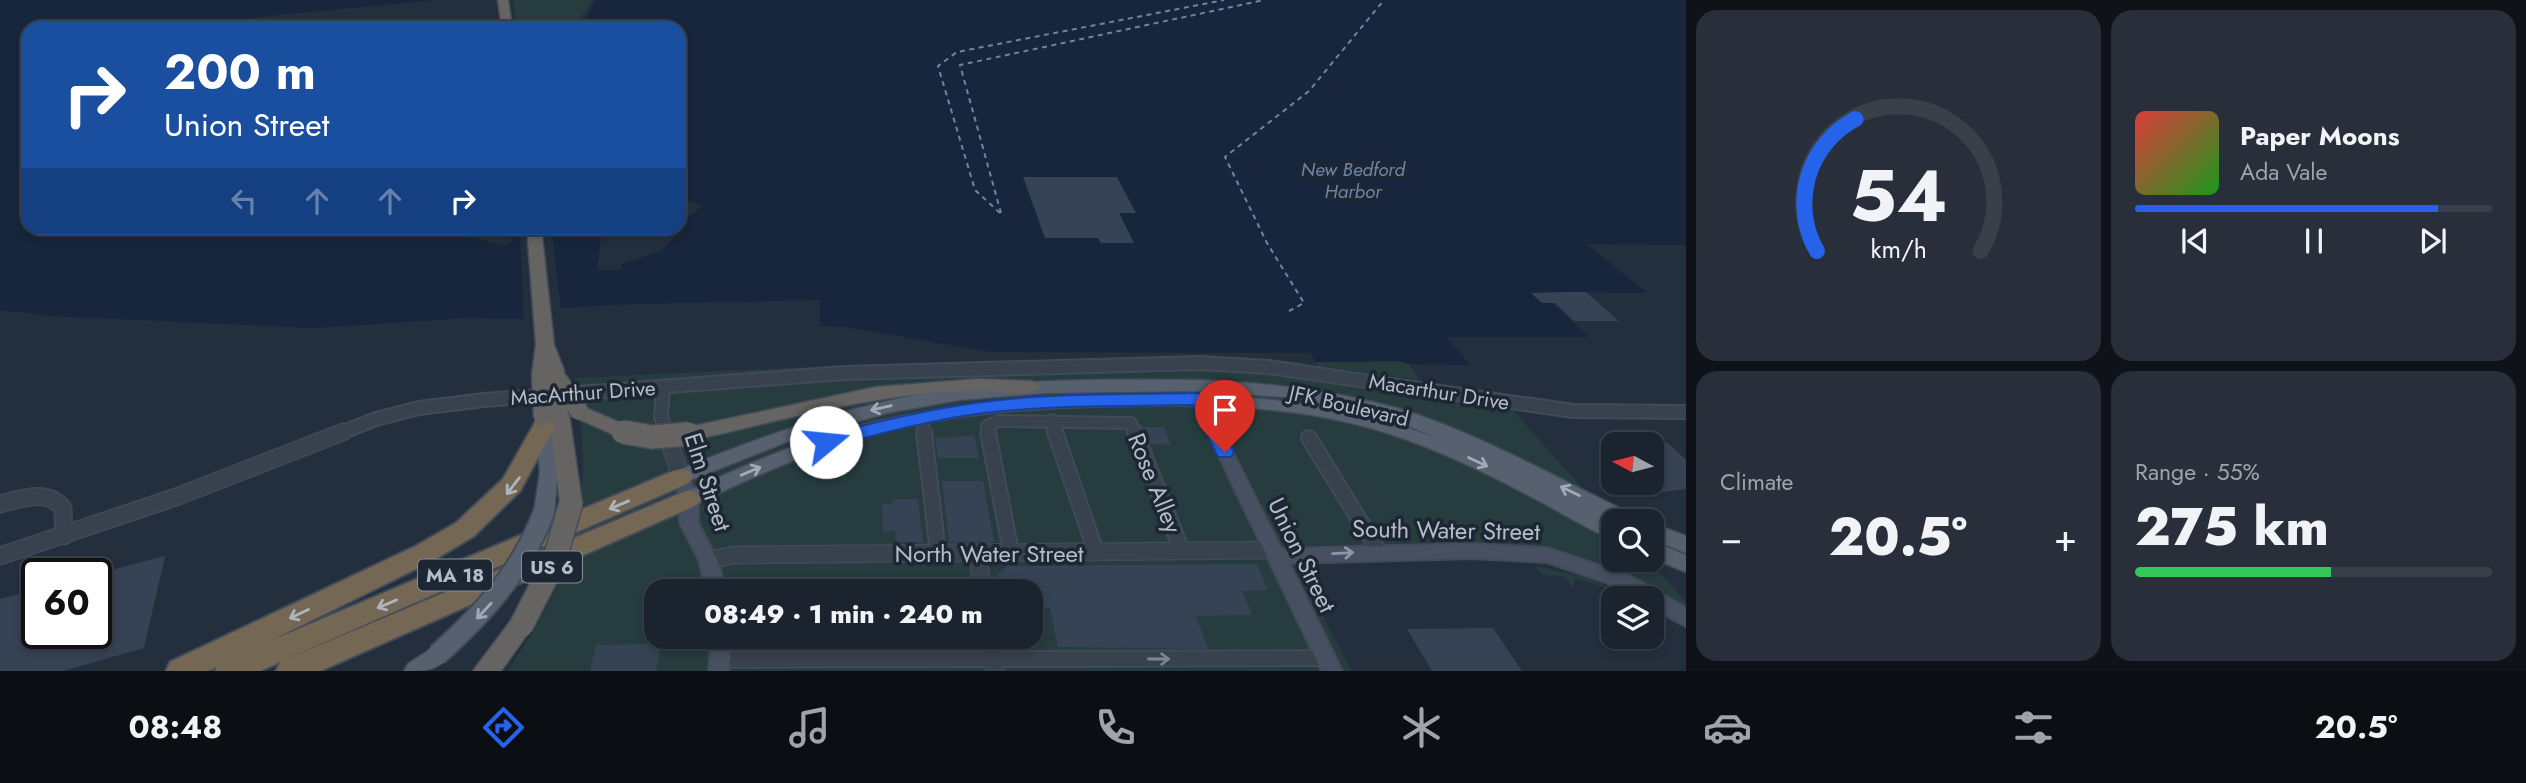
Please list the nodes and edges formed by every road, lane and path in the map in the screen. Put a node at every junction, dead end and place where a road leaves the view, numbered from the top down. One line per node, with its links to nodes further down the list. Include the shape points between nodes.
1 (503, 0): 2 (highway)
2 (506, 21)
3 (534, 235): 4 (highway, US 6)
4 (545, 345): 10 (highway, US 6, bridge, via 541,375); 10 (highway, US 6, bridge, via 564,393)
5 (1193, 363): 6 (street, MacArthur Drive, via 883,371); 9 (street, Macarthur Drive, via 1268,367 1573,411)
6 (663, 387): 14 (street, Elm Street, via 663,429); 18 (street, MacArthur Drive, via 466,402 393,414)
7 (1032, 387): 8 (main road, JFK Boulevard); 10 (highway, bridge, via 966,386 876,393 689,434 652,436); 14 (main road, JFK Boulevard, one-way to 14, via 958,394 861,413 779,438)
8 (1196, 392): 14 (main road, JFK Boulevard, one-way to 8, via 902,421 1011,405); 16 (main road, JFK Boulevard, one-way to 8, via 1486,449 1394,414 1286,390); 17 (main road, JFK Boulevard, one-way to 17, via 1292,405 1392,428 1469,458); 27 (main road, Union Street)
9 (1686, 412)
10 (556, 417): 38 (highway, one-way to 38, via 515,483 495,507 462,532); 41 (main road, US 6, one-way to 41, bridge, via 544,512 526,554 476,620); 42 (highway, US 6, bridge, via 571,503 554,562 521,626)
11 (1051, 420): 21 (street, Rose Alley, via 1134,425); 22 (street, via 998,421 987,426); 23 (street)
12 (923, 427): 25 (street)
13 (1309, 438): 24 (street)
14 (685, 488): 30 (main road, Elm Street, via 689,523); 39 (highway, MA 18, one-way to 39); 40 (highway, MA 18)
15 (0, 504): 18 (street, via 54,498 63,508)
16 (1605, 509)
17 (1601, 524)
18 (64, 536): 29 (street, MacArthur Drive)
19 (1664, 536): 20 (main road)
20 (1686, 545)
21 (1182, 551): 23 (street, North Water Street); 27 (street, North Water Street)
22 (1011, 552): 23 (street, North Water Street); 26 (street, North Water Street)
23 (1096, 552)
24 (1379, 552): 27 (main road, South Water Street, one-way to 24); 34 (main road, South Water Street, via 1511,551 1558,557 1621,580)
25 (938, 553): 26 (street, North Water Street); 30 (street, North Water Street)
26 (977, 553): 33 (street)
27 (1273, 553): 35 (main road, Union Street)
28 (1664, 554): 31 (main road)
29 (0, 556)
30 (708, 559): 32 (main road, Elm Street)
31 (1686, 564)
32 (713, 579)
33 (981, 579)
34 (1686, 618)
35 (1329, 664): 36 (street, one-way to 35)
36 (994, 665): 37 (street)
37 (720, 666)
38 (180, 671)
39 (229, 671)
40 (290, 671)
41 (416, 671)
42 (486, 671)

